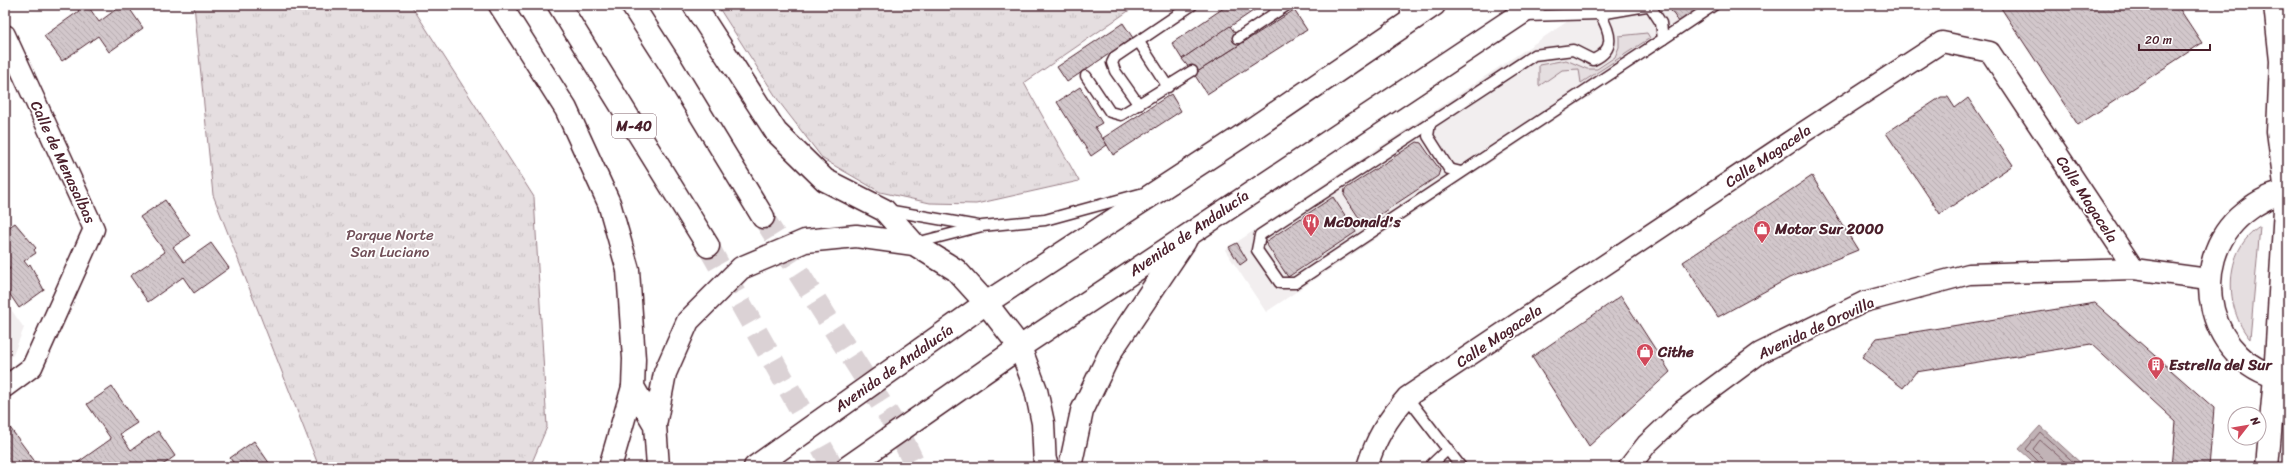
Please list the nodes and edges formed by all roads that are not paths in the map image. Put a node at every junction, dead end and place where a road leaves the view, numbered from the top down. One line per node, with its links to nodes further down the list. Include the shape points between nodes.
1 (500, 5): 38 (main road, via 566,109 609,204 628,270 634,359)
2 (559, 5): 31 (main road, M-40)
3 (632, 5): 27 (main road)
4 (694, 5): 26 (main road, via 776,132 825,180)
5 (1192, 5): 17 (lane)
6 (1287, 5): 15 (lane)
7 (1434, 5): 12 (main road, Avenida de Andalucía)
8 (1714, 5): 16 (lane)
9 (2275, 5): 25 (main road, via 2281,61 2278,131)
10 (1651, 6): 13 (lane); 16 (lane, via 1661,22)
11 (1526, 10): 13 (lane); 29 (main road, Avenida de Andalucía)
12 (1406, 14): 24 (main road, Avenida de Andalucía)
13 (1600, 14): 22 (lane, via 1609,34 1609,48 1602,56 1593,60 1573,50 1534,55)
14 (5, 35): 37 (street, Calle de Menasalbas, via 94,229 32,367)
15 (1238, 38)
16 (1663, 39): 23 (lane)
17 (1138, 42): 20 (lane); 21 (lane, via 1115,57 1112,63)
18 (1192, 71): 20 (lane)
19 (1086, 76): 21 (lane, via 1110,112 1121,115)
20 (1168, 87): 21 (lane)
21 (1139, 105)
22 (1430, 123): 23 (lane, via 1428,136 1438,153 1449,169); 23 (lane, via 1260,235 1257,250 1280,283 1295,283)
23 (1462, 172)
24 (1166, 187): 28 (lane, via 1045,220); 34 (main road, Avenida de Andalucía)
25 (2287, 190): 33 (main road, via 2256,203 2232,222 2216,249); 36 (main road)
26 (884, 210): 28 (lane); 30 (main road)
27 (763, 217)
28 (982, 226): 30 (lane)
29 (1191, 232): 35 (main road, Avenida de Andalucía); 47 (main road, via 1111,351 1082,411)
30 (914, 244): 34 (main road, via 956,270); 40 (main road, via 856,236 805,241 741,268 688,321 665,373)
31 (708, 246)
32 (2134, 269): 33 (street, Avenida de Orovilla); 39 (street, Calle Magacela, via 1990,52 1942,42); 51 (street, Avenida de Orovilla, via 1969,274 1864,302 1760,353 1683,410 1647,444)
33 (2208, 279): 36 (main road, via 2212,311 2225,340 2247,363)
34 (986, 303): 35 (main road); 45 (main road, Avenida de Andalucía)
35 (1020, 346): 42 (main road, via 1036,390 1043,422); 46 (main road, Avenida de Andalucía)
36 (2282, 378): 52 (main road)
37 (5, 387)
38 (633, 387): 40 (main road); 43 (main road)
39 (1407, 397): 41 (lane); 48 (street, Calle Magacela, via 1387,419 1373,446)
40 (655, 425): 44 (main road)
41 (1448, 449): 49 (lane); 50 (lane)
42 (1046, 466)
43 (610, 467)
44 (658, 467)
45 (755, 467)
46 (848, 467)
47 (1070, 467)
48 (1367, 467)
49 (1429, 467)
50 (1461, 467)
51 (1629, 467)
52 (2267, 467)

